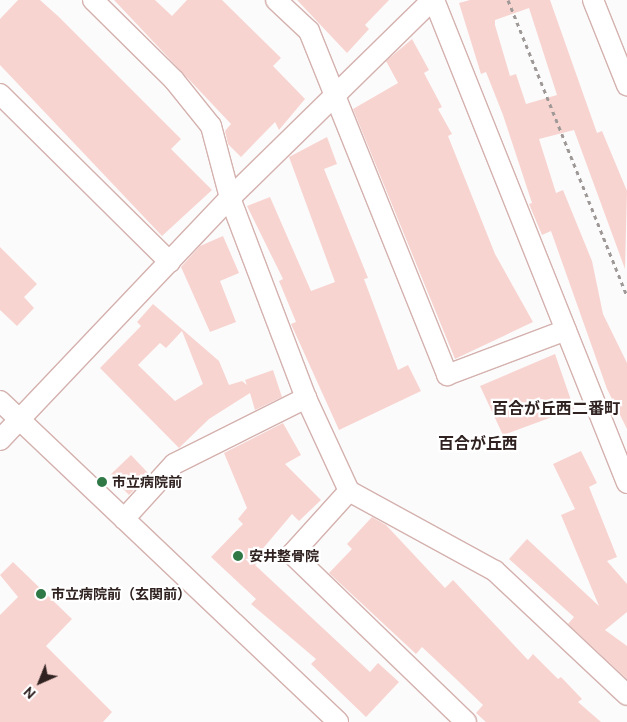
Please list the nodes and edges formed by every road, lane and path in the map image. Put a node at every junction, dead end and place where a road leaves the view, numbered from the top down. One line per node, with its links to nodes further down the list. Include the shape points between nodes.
1 (93, 0): 9 (street, via 174,80 211,126)
2 (276, 0): 8 (street, via 309,31)
3 (433, 0): 8 (street); 12 (street)
4 (508, 0): 11 (path)
5 (593, 0): 6 (street)
6 (627, 85)
7 (0, 94): 10 (street)
8 (333, 97): 9 (street); 12 (street, via 447,375)
9 (230, 198): 10 (street); 13 (street)
10 (170, 262): 15 (street)
11 (627, 296)
12 (566, 330): 17 (street)
13 (306, 398): 18 (street); 19 (street, via 174,464)
14 (0, 401): 15 (street)
15 (19, 420): 16 (street); 19 (street)
16 (0, 440)
17 (627, 483)
18 (349, 492): 20 (street, via 495,570); 22 (street, via 292,554)
19 (124, 519): 21 (street)
20 (627, 695)
21 (338, 722)
22 (466, 722)

